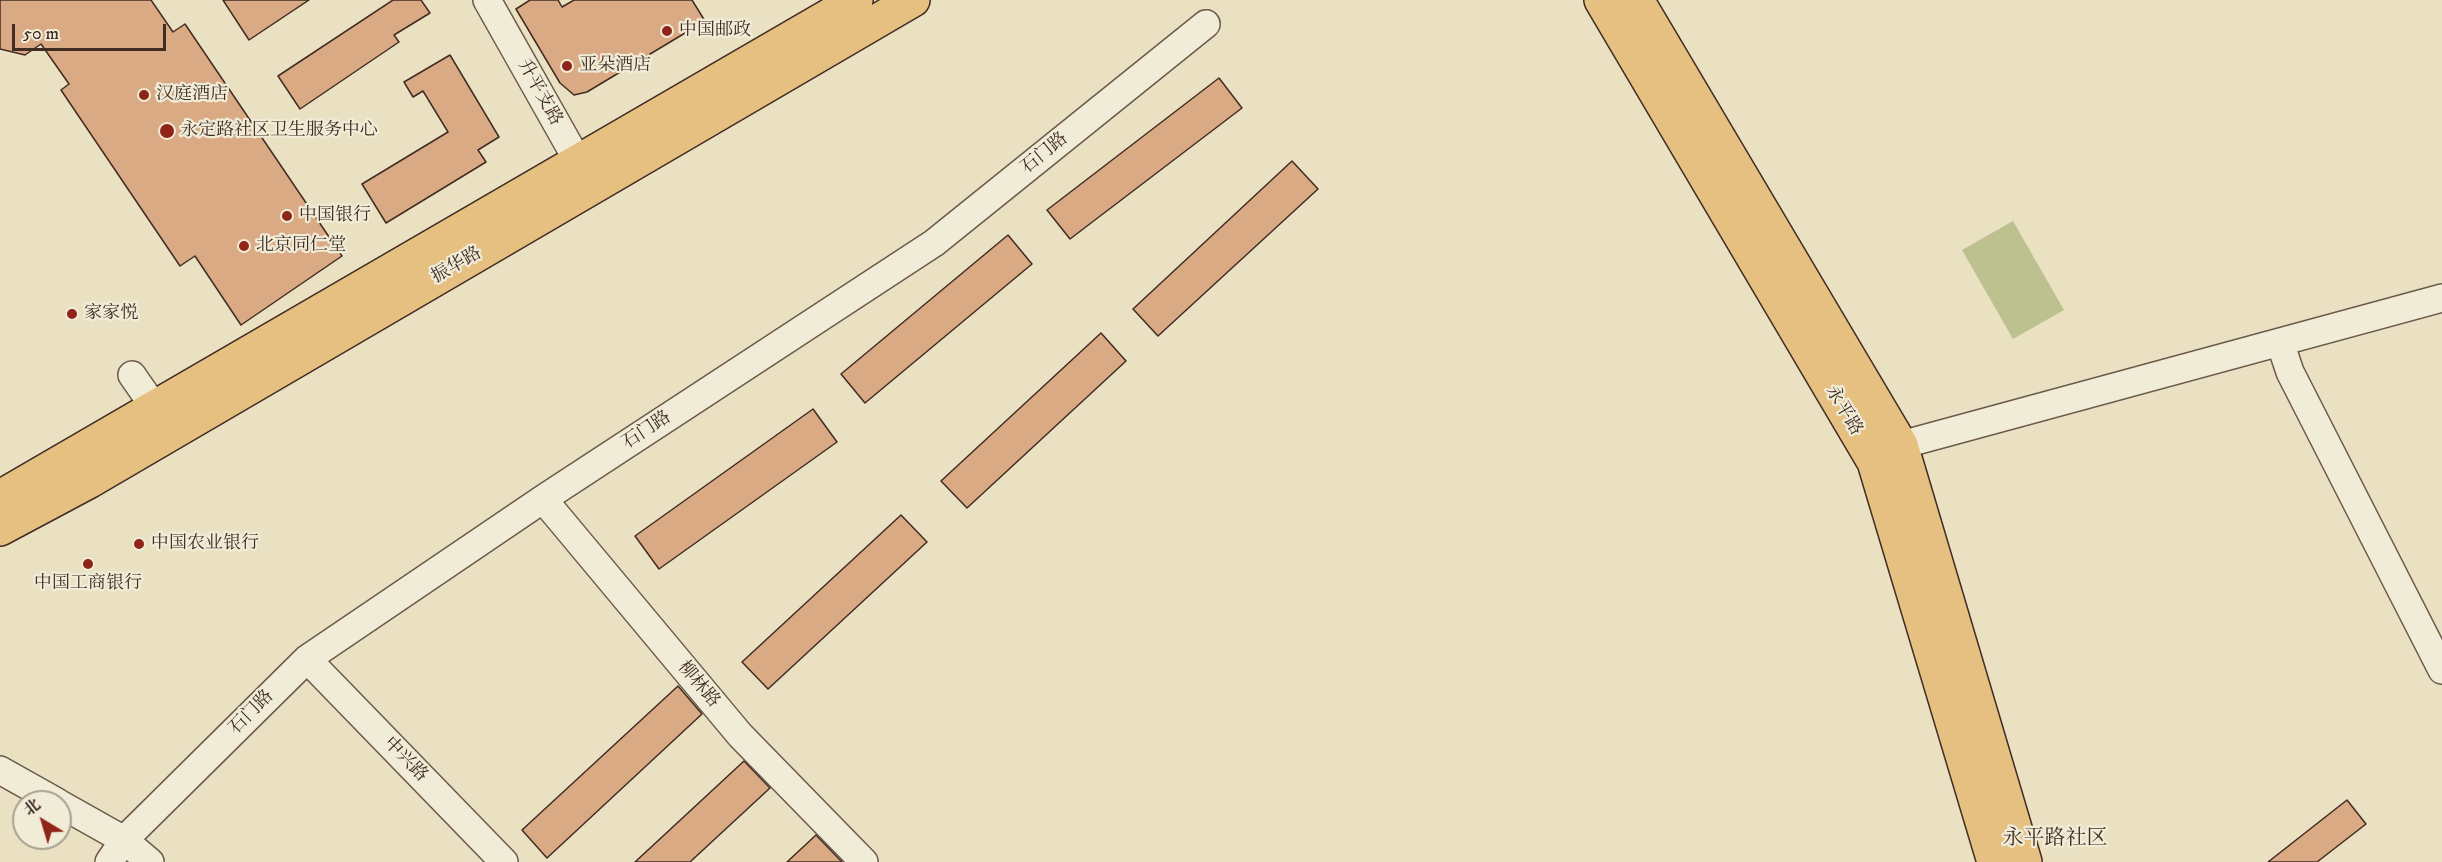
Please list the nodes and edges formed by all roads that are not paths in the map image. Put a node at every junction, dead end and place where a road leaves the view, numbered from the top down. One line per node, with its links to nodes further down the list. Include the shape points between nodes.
1 (487, 0): 7 (street, 升平支路)
2 (856, 0): 7 (main road, 振华路)
3 (913, 0): 7 (main road, 振华路)
4 (1601, 0): 13 (main road, 永平路)
5 (1637, 0): 12 (main road, 永平路)
6 (1206, 24): 15 (street, 石门路, via 934,243)
7 (586, 175): 11 (main road, 振华路); 16 (main road, 振华路, via 82,485)
8 (2442, 298): 9 (street)
9 (2280, 342): 12 (street); 18 (street, via 2290,372)
10 (132, 375): 11 (street)
11 (155, 408): 14 (main road, 振华路)
12 (1901, 445): 13 (street); 28 (main road, 永平路)
13 (1874, 462): 27 (main road, 永平路)
14 (0, 497)
15 (543, 499): 17 (street, 石门路); 26 (street, 柳林路, via 740,735)
16 (0, 529)
17 (307, 659): 22 (street, 石门路); 25 (street, 中兴路)
18 (2442, 670)
19 (0, 770): 20 (street)
20 (35, 790)
21 (72, 811): 22 (street)
22 (124, 840): 23 (street, 石门路); 24 (street)
23 (109, 862)
24 (150, 862)
25 (504, 862)
26 (864, 862)
27 (1994, 862)
28 (2025, 862)

